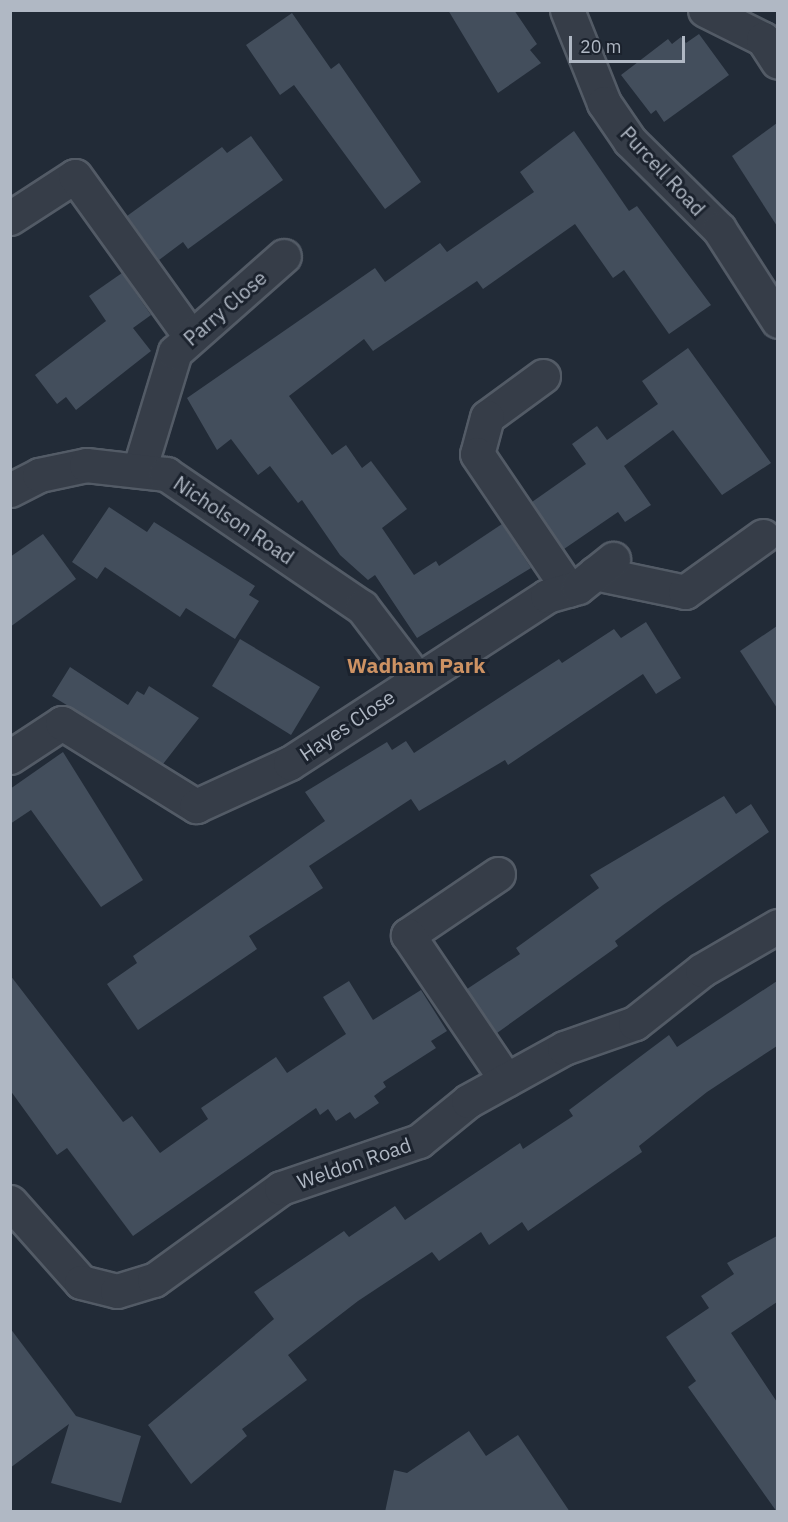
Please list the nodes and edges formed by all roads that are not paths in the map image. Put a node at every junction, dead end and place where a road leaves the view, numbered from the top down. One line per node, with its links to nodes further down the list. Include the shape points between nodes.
1 (567, 10): 6 (street, Purcell Road, via 604,103 630,141 719,229)
2 (705, 10): 3 (street, via 763,39)
3 (777, 62)
4 (10, 218): 7 (street, via 75,176)
5 (284, 256): 7 (street, Parry Close)
6 (777, 321)
7 (190, 336): 9 (street, Parry Close, via 175,352 159,392)
8 (543, 376): 12 (street, via 487,417 477,454)
9 (140, 467): 10 (street, Nicholson Road, via 65,467); 13 (street, Nicholson Road, via 189,486 362,607)
10 (10, 490)
11 (763, 536): 12 (street, via 685,592)
12 (593, 574): 13 (street, Hayes Close, via 547,596)
13 (416, 678): 14 (street, Hayes Close, via 290,763 196,806 62,723)
14 (10, 757)
15 (498, 874): 17 (street, via 408,935)
16 (777, 926): 17 (street, Weldon Road, via 702,970 635,1023 564,1048)
17 (506, 1080): 18 (street, Weldon Road, via 419,1140 281,1188 154,1280 133,1288 95,1289 81,1282)
18 (10, 1202)

